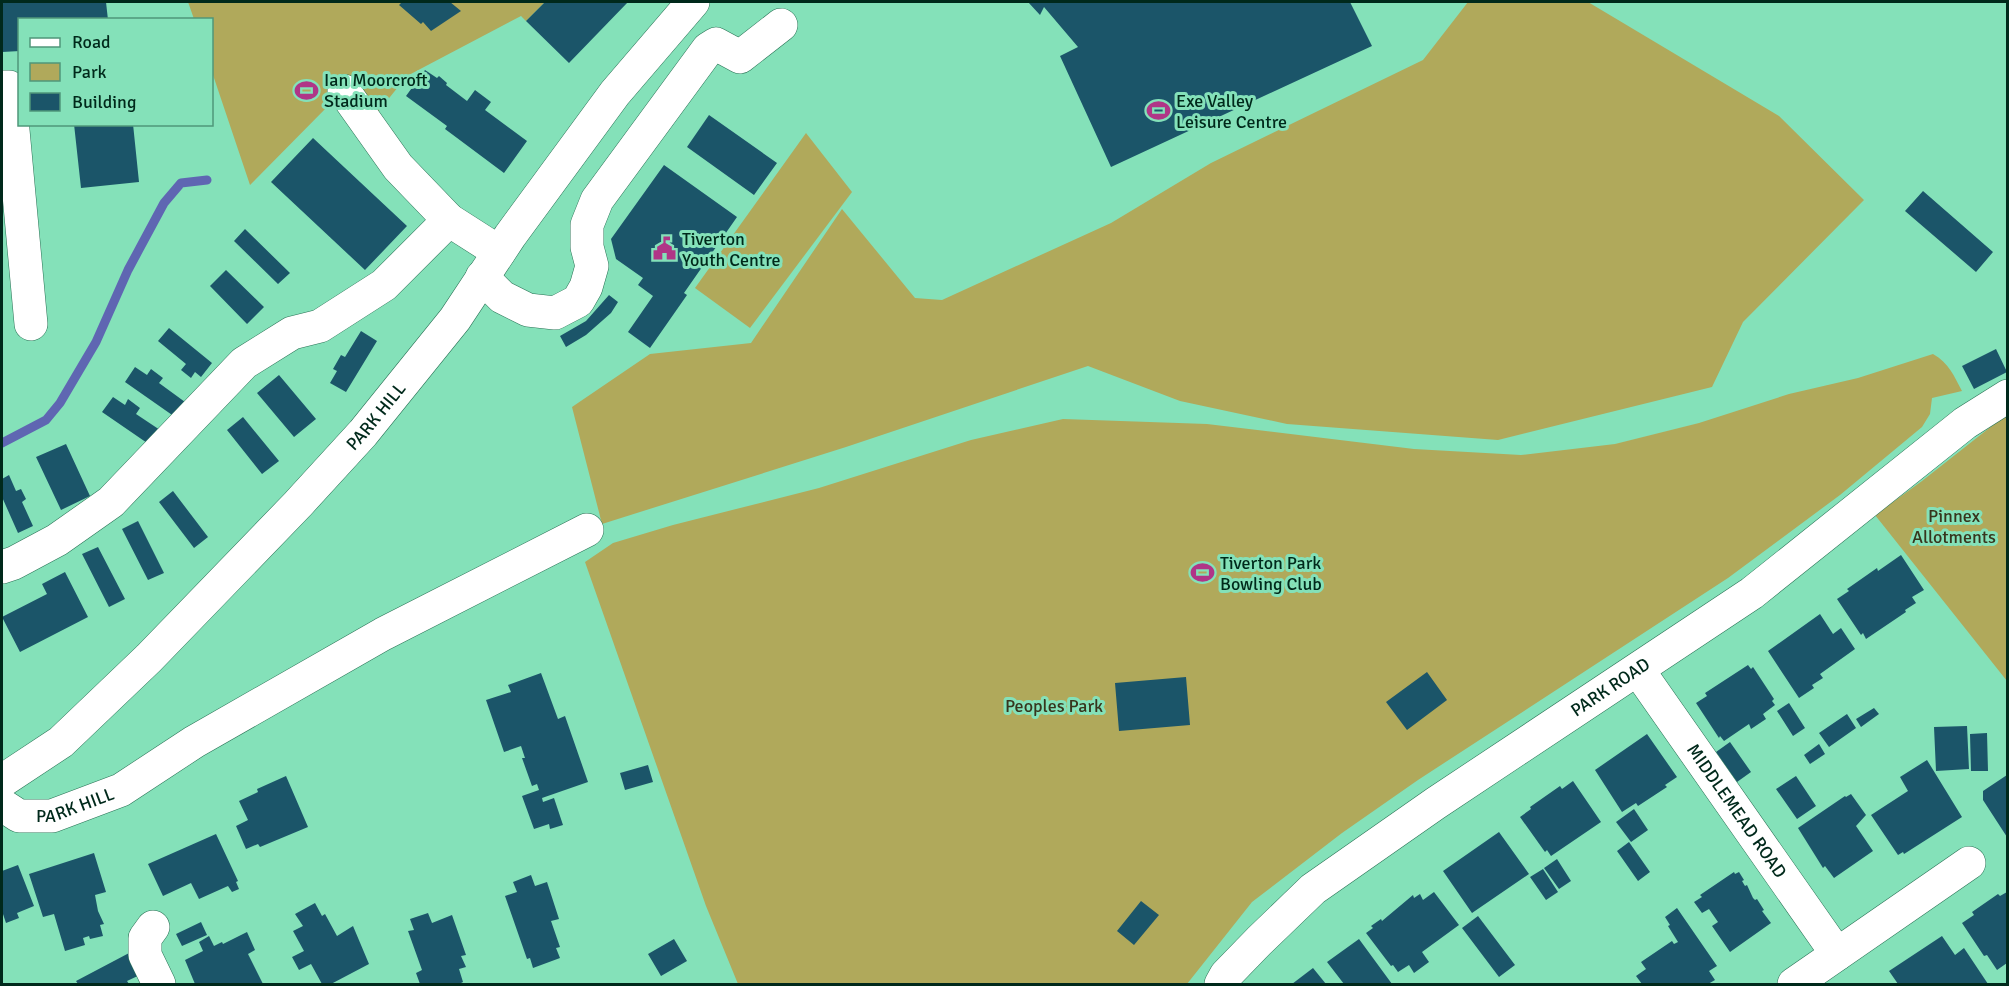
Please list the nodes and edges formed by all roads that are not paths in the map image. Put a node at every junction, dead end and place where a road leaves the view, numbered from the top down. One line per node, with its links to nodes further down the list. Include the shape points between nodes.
1 (693, 2): 6 (street, PARK HILL, via 615,93)
2 (781, 25): 6 (street, via 740,57 716,44 708,49 631,153 597,200 587,225 592,266 578,301 555,313 528,310 502,297)
3 (2, 87): 7 (street, via 9,87)
4 (344, 91): 5 (street, via 398,167)
5 (449, 220): 6 (street); 10 (street, via 384,285 320,326 292,333 244,363 111,502 57,540)
6 (491, 265): 12 (street, PARK HILL, via 456,319 363,433 298,504 62,742)
7 (31, 324)
8 (2007, 396): 11 (street, PARK ROAD, via 1965,423 1752,593)
9 (586, 530): 13 (street, PARK HILL, via 383,634 194,742 121,790 52,816 19,816)
10 (2, 567)
11 (1638, 670): 16 (street, MIDDLEMEAD ROAD); 18 (street, PARK ROAD, via 1312,890)
12 (2, 781)
13 (2, 805)
14 (1969, 863): 16 (street)
15 (153, 927): 17 (street, via 145,938 145,956)
16 (1837, 954): 19 (street)
17 (159, 984)
18 (1221, 984)
19 (1794, 984)

